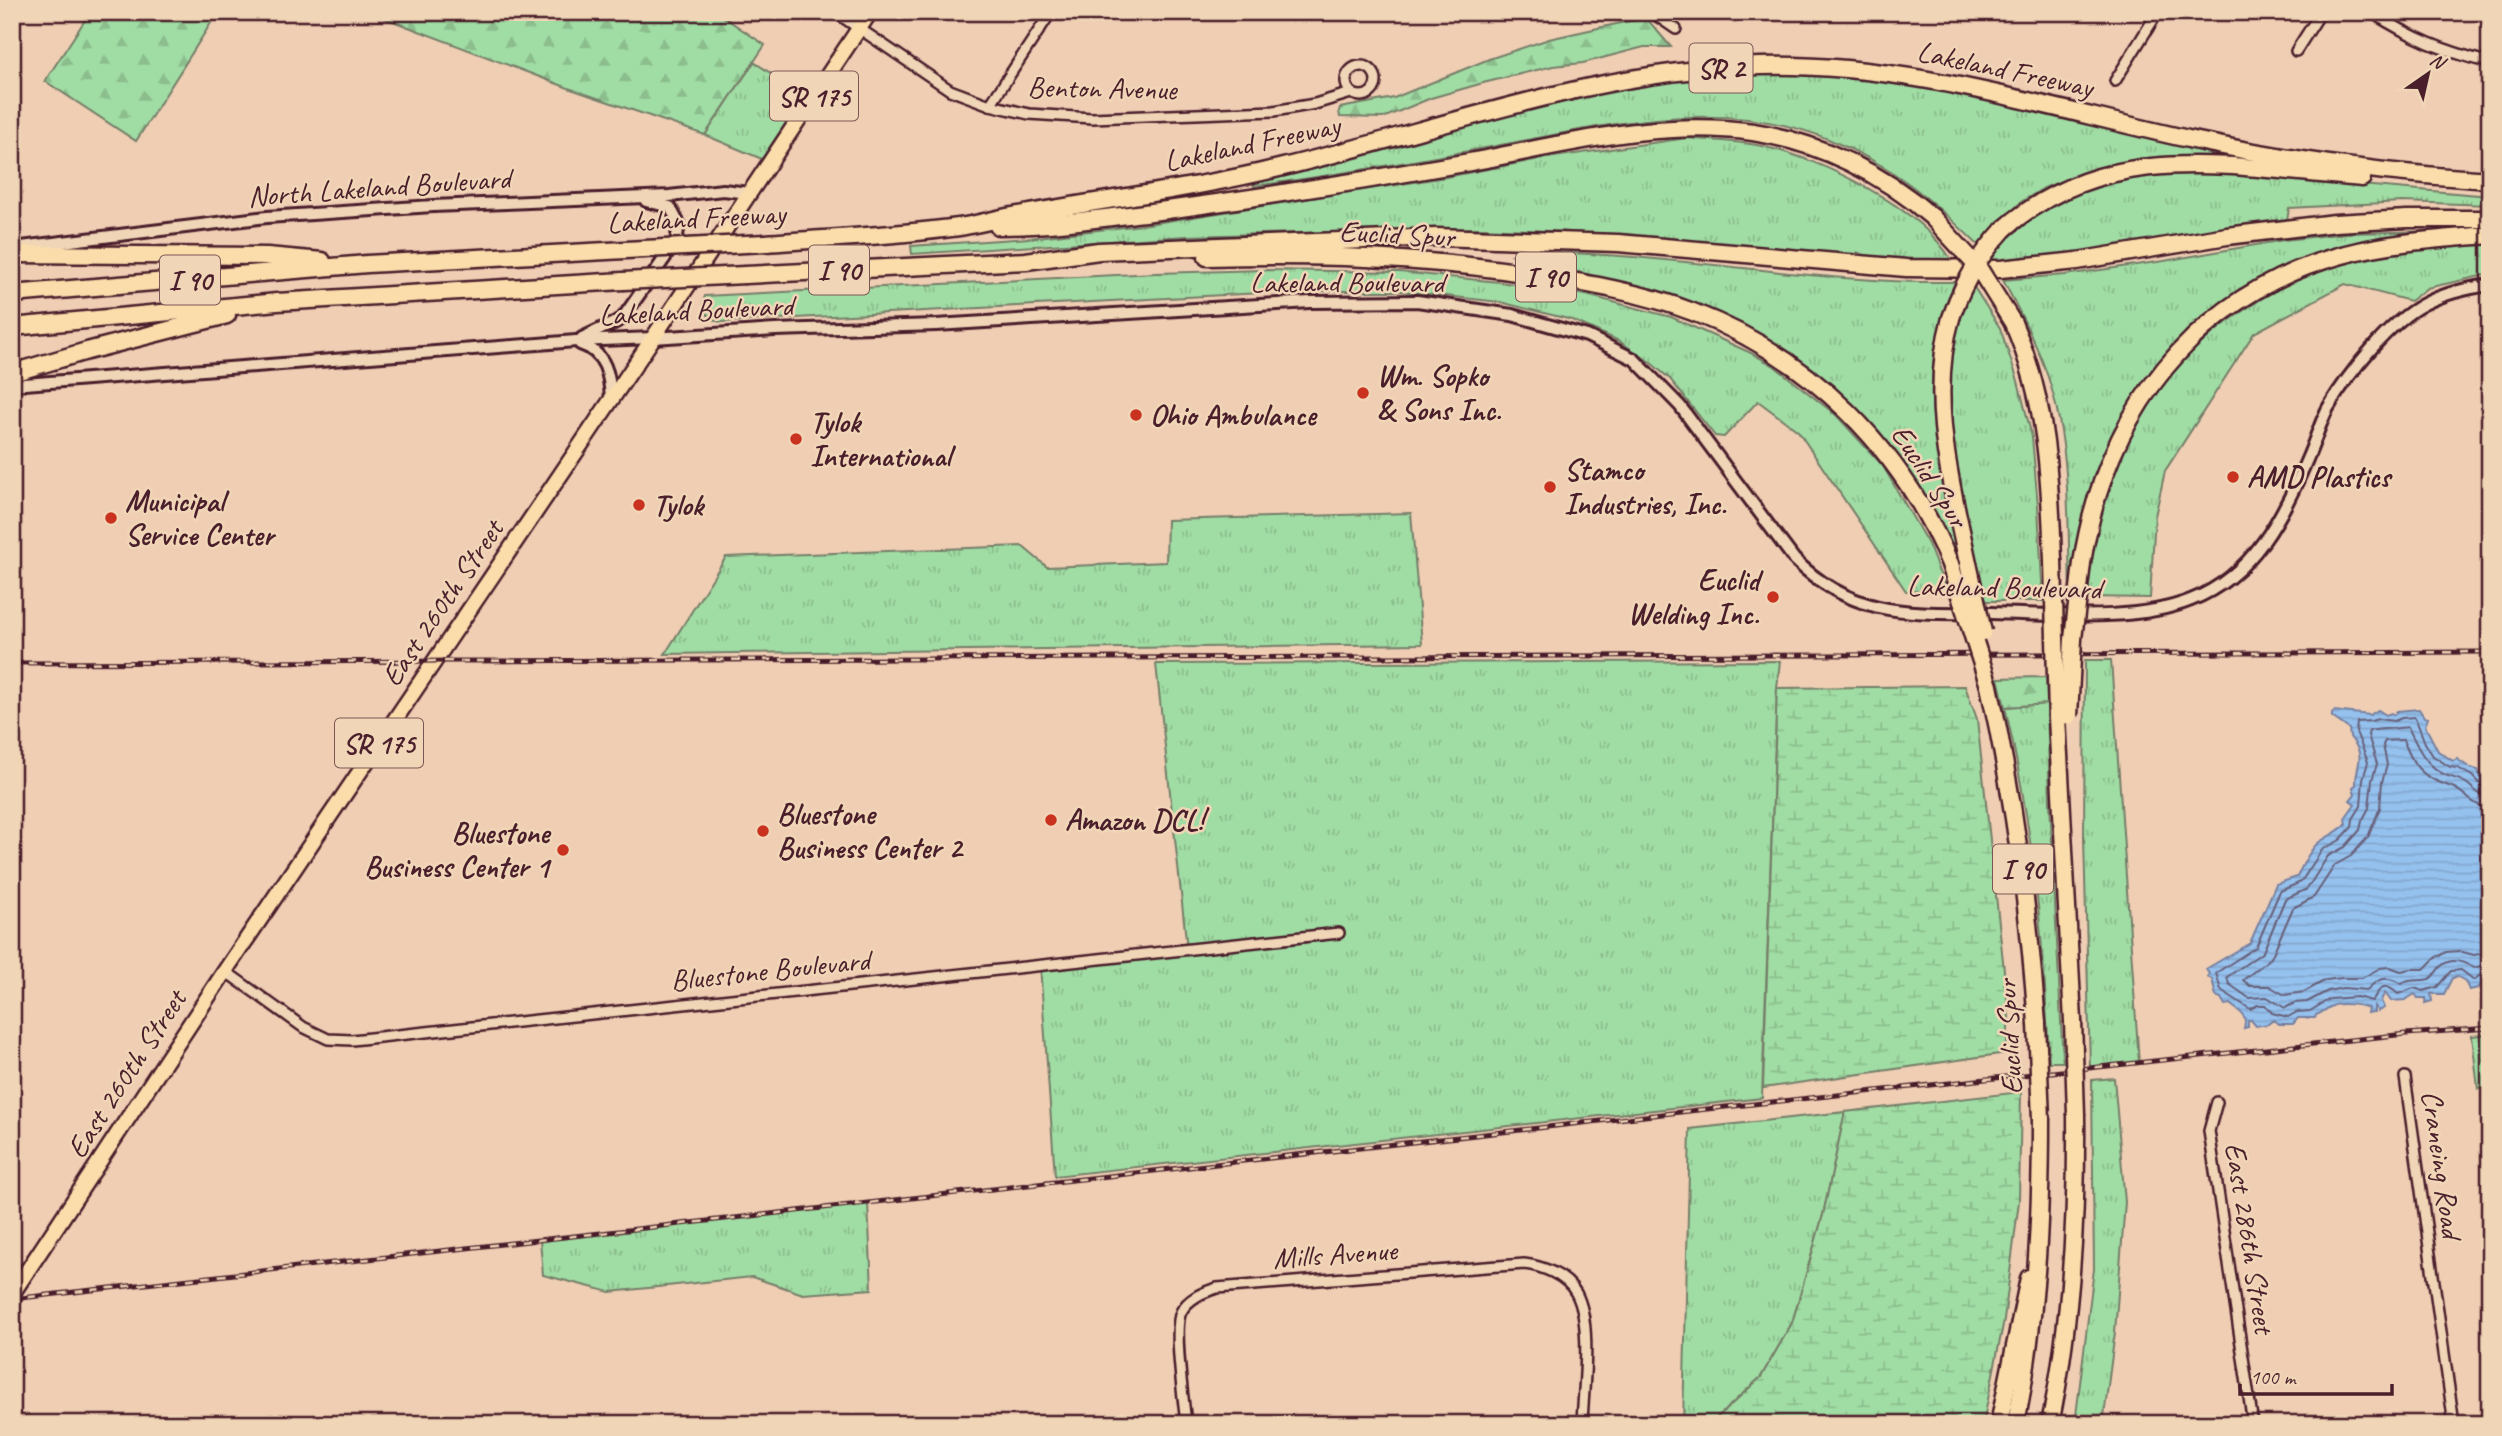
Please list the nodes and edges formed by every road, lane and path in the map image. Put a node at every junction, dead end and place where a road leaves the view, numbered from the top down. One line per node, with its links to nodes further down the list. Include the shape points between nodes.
1 (835, 12): 8 (street, Benton Avenue)
2 (870, 12): 8 (main road, East 260th Street / SR 175)
3 (1051, 12): 14 (street)
4 (1651, 12): 9 (street)
5 (2158, 12): 12 (street)
6 (2321, 12): 10 (street)
7 (2371, 12): 11 (street, via 2408,36)
8 (859, 29): 14 (street, Benton Avenue, via 950,90); 17 (main road, East 260th Street / SR 175)
9 (1676, 29)
10 (2296, 51)
11 (2490, 63)
12 (2115, 80)
13 (1351, 93): 14 (street, Benton Avenue, via 1274,110 1092,118)
14 (990, 106)
15 (2490, 180): 20 (highway, Lakeland Freeway / SR 2, via 2265,153 1923,78 1842,68 1760,66 1619,80 1249,175)
16 (2490, 188): 35 (highway, bridge, via 2219,166 2142,167 2072,185 2029,208 2004,229 1960,293 1942,365 1941,417)
17 (749, 193): 18 (street, North Lakeland Boulevard, via 723,190); 30 (main road, East 260th Street / SR 175)
18 (635, 197): 22 (street, North Lakeland Boulevard, via 267,217); 31 (street, via 670,208 679,224 676,242 622,319)
19 (2490, 219): 24 (highway, Lakeland Freeway, via 2335,222 2000,269 1906,268 1618,243 1449,237 1099,251)
20 (960, 227): 25 (highway, Lakeland Freeway / I 90, bridge, via 766,243); 36 (highway, Euclid Spur / I 90, bridge, via 1024,226 1206,205 1630,132 1691,128 1755,132 1813,147 1850,163 1932,217 1978,267 2012,323 2029,365 2049,466)
21 (2490, 235): 36 (highway, bridge, via 2405,242 2300,270 2261,289 2207,326 2175,357 2120,437 2096,495 2082,563)
22 (12, 248)
23 (12, 254): 25 (highway, via 267,257)
24 (1026, 261): 28 (highway, Lakeland Freeway / I 90, bridge); 35 (highway, Euclid Spur / I 90, bridge, via 1249,256 1404,260 1488,268 1610,289 1726,326 1806,375 1840,404 1906,480 1950,564)
25 (367, 264): 27 (highway, Lakeland Freeway / I 90)
26 (2490, 285): 30 (street, Lakeland Boulevard, via 2462,289 2422,304 2381,338 2328,410 2275,528 2245,566 2192,600 2124,614 1909,613 1854,601 1815,580 1794,559 1679,406 1634,359 1587,336 1513,315 1417,301 1311,302)
27 (12, 294)
28 (277, 302): 29 (highway, Lakeland Freeway / I 90); 32 (highway)
29 (12, 327)
30 (653, 338): 31 (street, Lakeland Boulevard); 34 (main road, East 260th Street / SR 175)
31 (574, 341): 33 (street, Lakeland Boulevard); 34 (street, via 591,348 605,364)
32 (12, 373)
33 (12, 385)
34 (611, 400): 38 (main road, East 260th Street / SR 175)
35 (1989, 686): 41 (highway, Euclid Spur / I 90, bridge, via 2020,849 2037,1024)
36 (2063, 716): 47 (highway, I 90, bridge, via 2075,1197 2067,1307)
37 (1339, 933): 38 (street, Bluestone Boulevard, via 352,1040 328,1039 303,1027)
38 (225, 971): 42 (main road, East 260th Street / SR 175)
39 (2404, 1077): 49 (street, Craneing Road)
40 (2217, 1102): 48 (street, East 286th Street, via 2209,1131)
41 (2039, 1235): 45 (highway); 46 (highway, Euclid Spur / I 90, via 2034,1306)
42 (12, 1294)
43 (1186, 1424): 44 (street, Mills Avenue, via 1179,1335 1181,1312 1197,1295 1217,1288 1524,1264 1561,1277 1575,1292 1586,1325)
44 (1582, 1424)
45 (1999, 1424)
46 (2016, 1424)
47 (2050, 1424)
48 (2253, 1424)
49 (2455, 1424)

